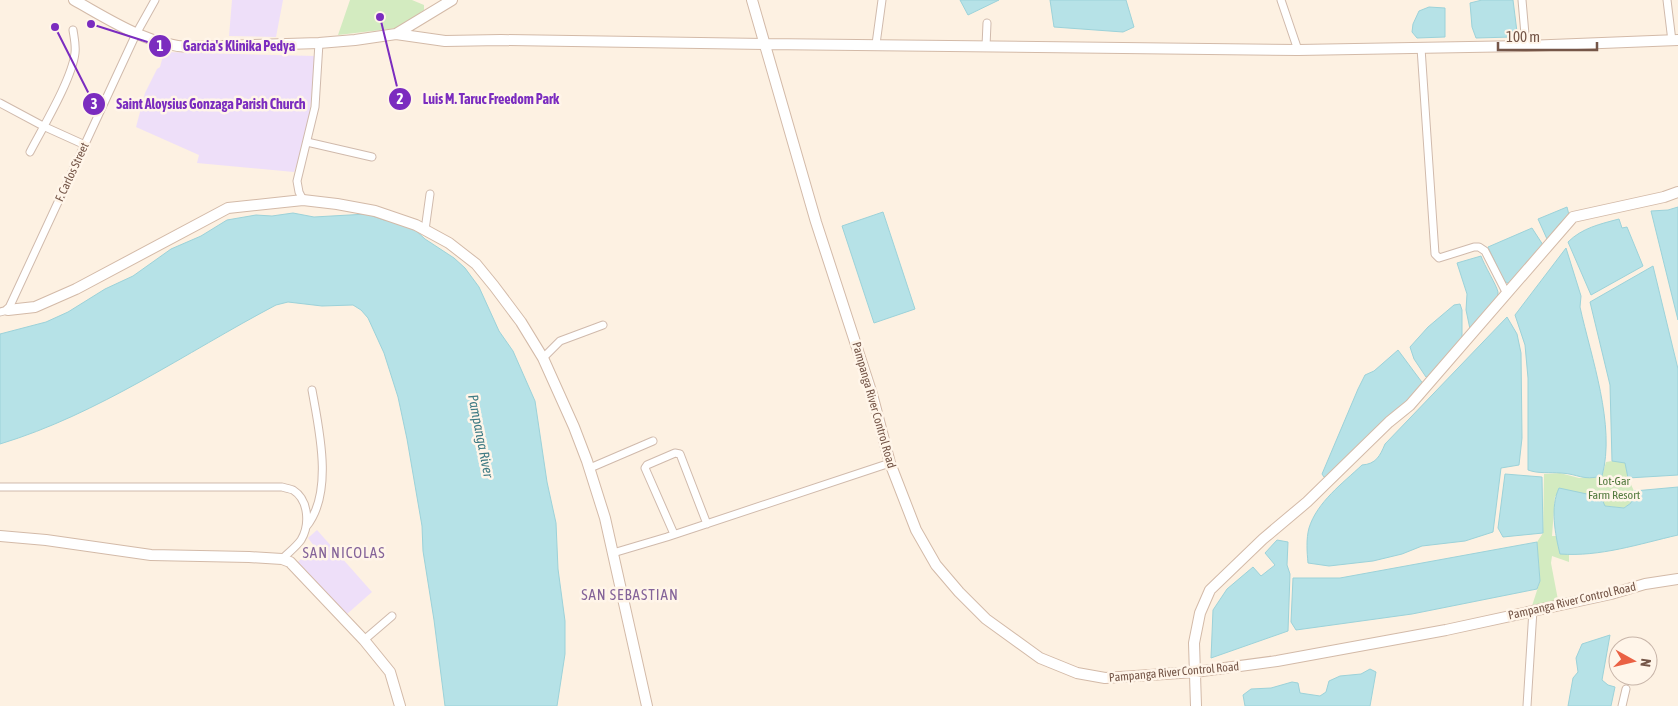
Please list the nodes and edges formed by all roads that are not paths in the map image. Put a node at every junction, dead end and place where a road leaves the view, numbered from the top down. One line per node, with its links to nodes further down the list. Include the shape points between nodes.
1 (74, 0): 11 (street)
2 (155, 0): 11 (street, F. Carlos Street)
3 (452, 0): 12 (street)
4 (752, 0): 15 (street, Pampanga River Control Road)
5 (882, 0): 16 (street)
6 (1282, 0): 20 (street)
7 (1522, 0): 18 (street)
8 (1667, 0): 13 (street)
9 (986, 23): 17 (street)
10 (73, 30): 22 (street, via 76,52 73,64)
11 (136, 34): 14 (street, via 173,46); 24 (street, F. Carlos Street)
12 (396, 34): 14 (street); 15 (street, via 445,41)
13 (1675, 40): 18 (street)
14 (319, 43): 23 (street, via 315,107)
15 (765, 44): 16 (street); 37 (street, Pampanga River Control Road)
16 (876, 44): 17 (street)
17 (986, 46): 20 (street)
18 (1526, 46): 19 (street)
19 (1421, 48): 20 (street); 31 (street, via 1434,252 1439,258 1479,247 1485,251)
20 (1298, 50)
21 (0, 103): 22 (street)
22 (43, 126): 24 (street); 25 (street)
23 (306, 142): 26 (street); 29 (street, via 297,181)
24 (85, 145): 32 (street, F. Carlos Street)
25 (30, 152)
26 (372, 157)
27 (1678, 192): 31 (street, via 1573,217)
28 (430, 194): 30 (street)
29 (303, 200): 30 (street, via 375,211); 32 (street, via 228,208 76,289 35,307)
30 (425, 230): 34 (street, via 476,264 521,322)
31 (1507, 294): 50 (street, via 1410,405 1210,590 1200,614 1194,643)
32 (4, 311)
33 (603, 325): 34 (street, via 560,341)
34 (543, 358): 38 (street)
35 (312, 390): 41 (street, via 322,460 318,507)
36 (653, 441): 38 (street)
37 (890, 464): 40 (street); 50 (street, Pampanga River Control Road, via 916,530 936,565 986,619 1012,639 1040,658 1096,677)
38 (590, 468): 44 (street)
39 (0, 487): 41 (street, via 282,487 293,490 303,501)
40 (707, 524): 42 (street); 42 (street, via 680,454 675,453 645,468)
41 (306, 527): 45 (street, via 301,540)
42 (674, 534): 44 (street)
43 (0, 536): 45 (street, via 151,555)
44 (613, 552): 53 (street)
45 (282, 559): 49 (street, via 290,562)
46 (1678, 579): 47 (street, Pampanga River Control Road)
47 (1533, 610): 50 (street, Pampanga River Control Road, via 1408,637); 55 (street)
48 (392, 616): 49 (street)
49 (364, 640): 52 (street, via 390,672)
50 (1195, 672): 54 (street)
51 (1626, 689): 56 (street)
52 (400, 706)
53 (647, 706)
54 (1196, 706)
55 (1527, 706)
56 (1622, 706)

